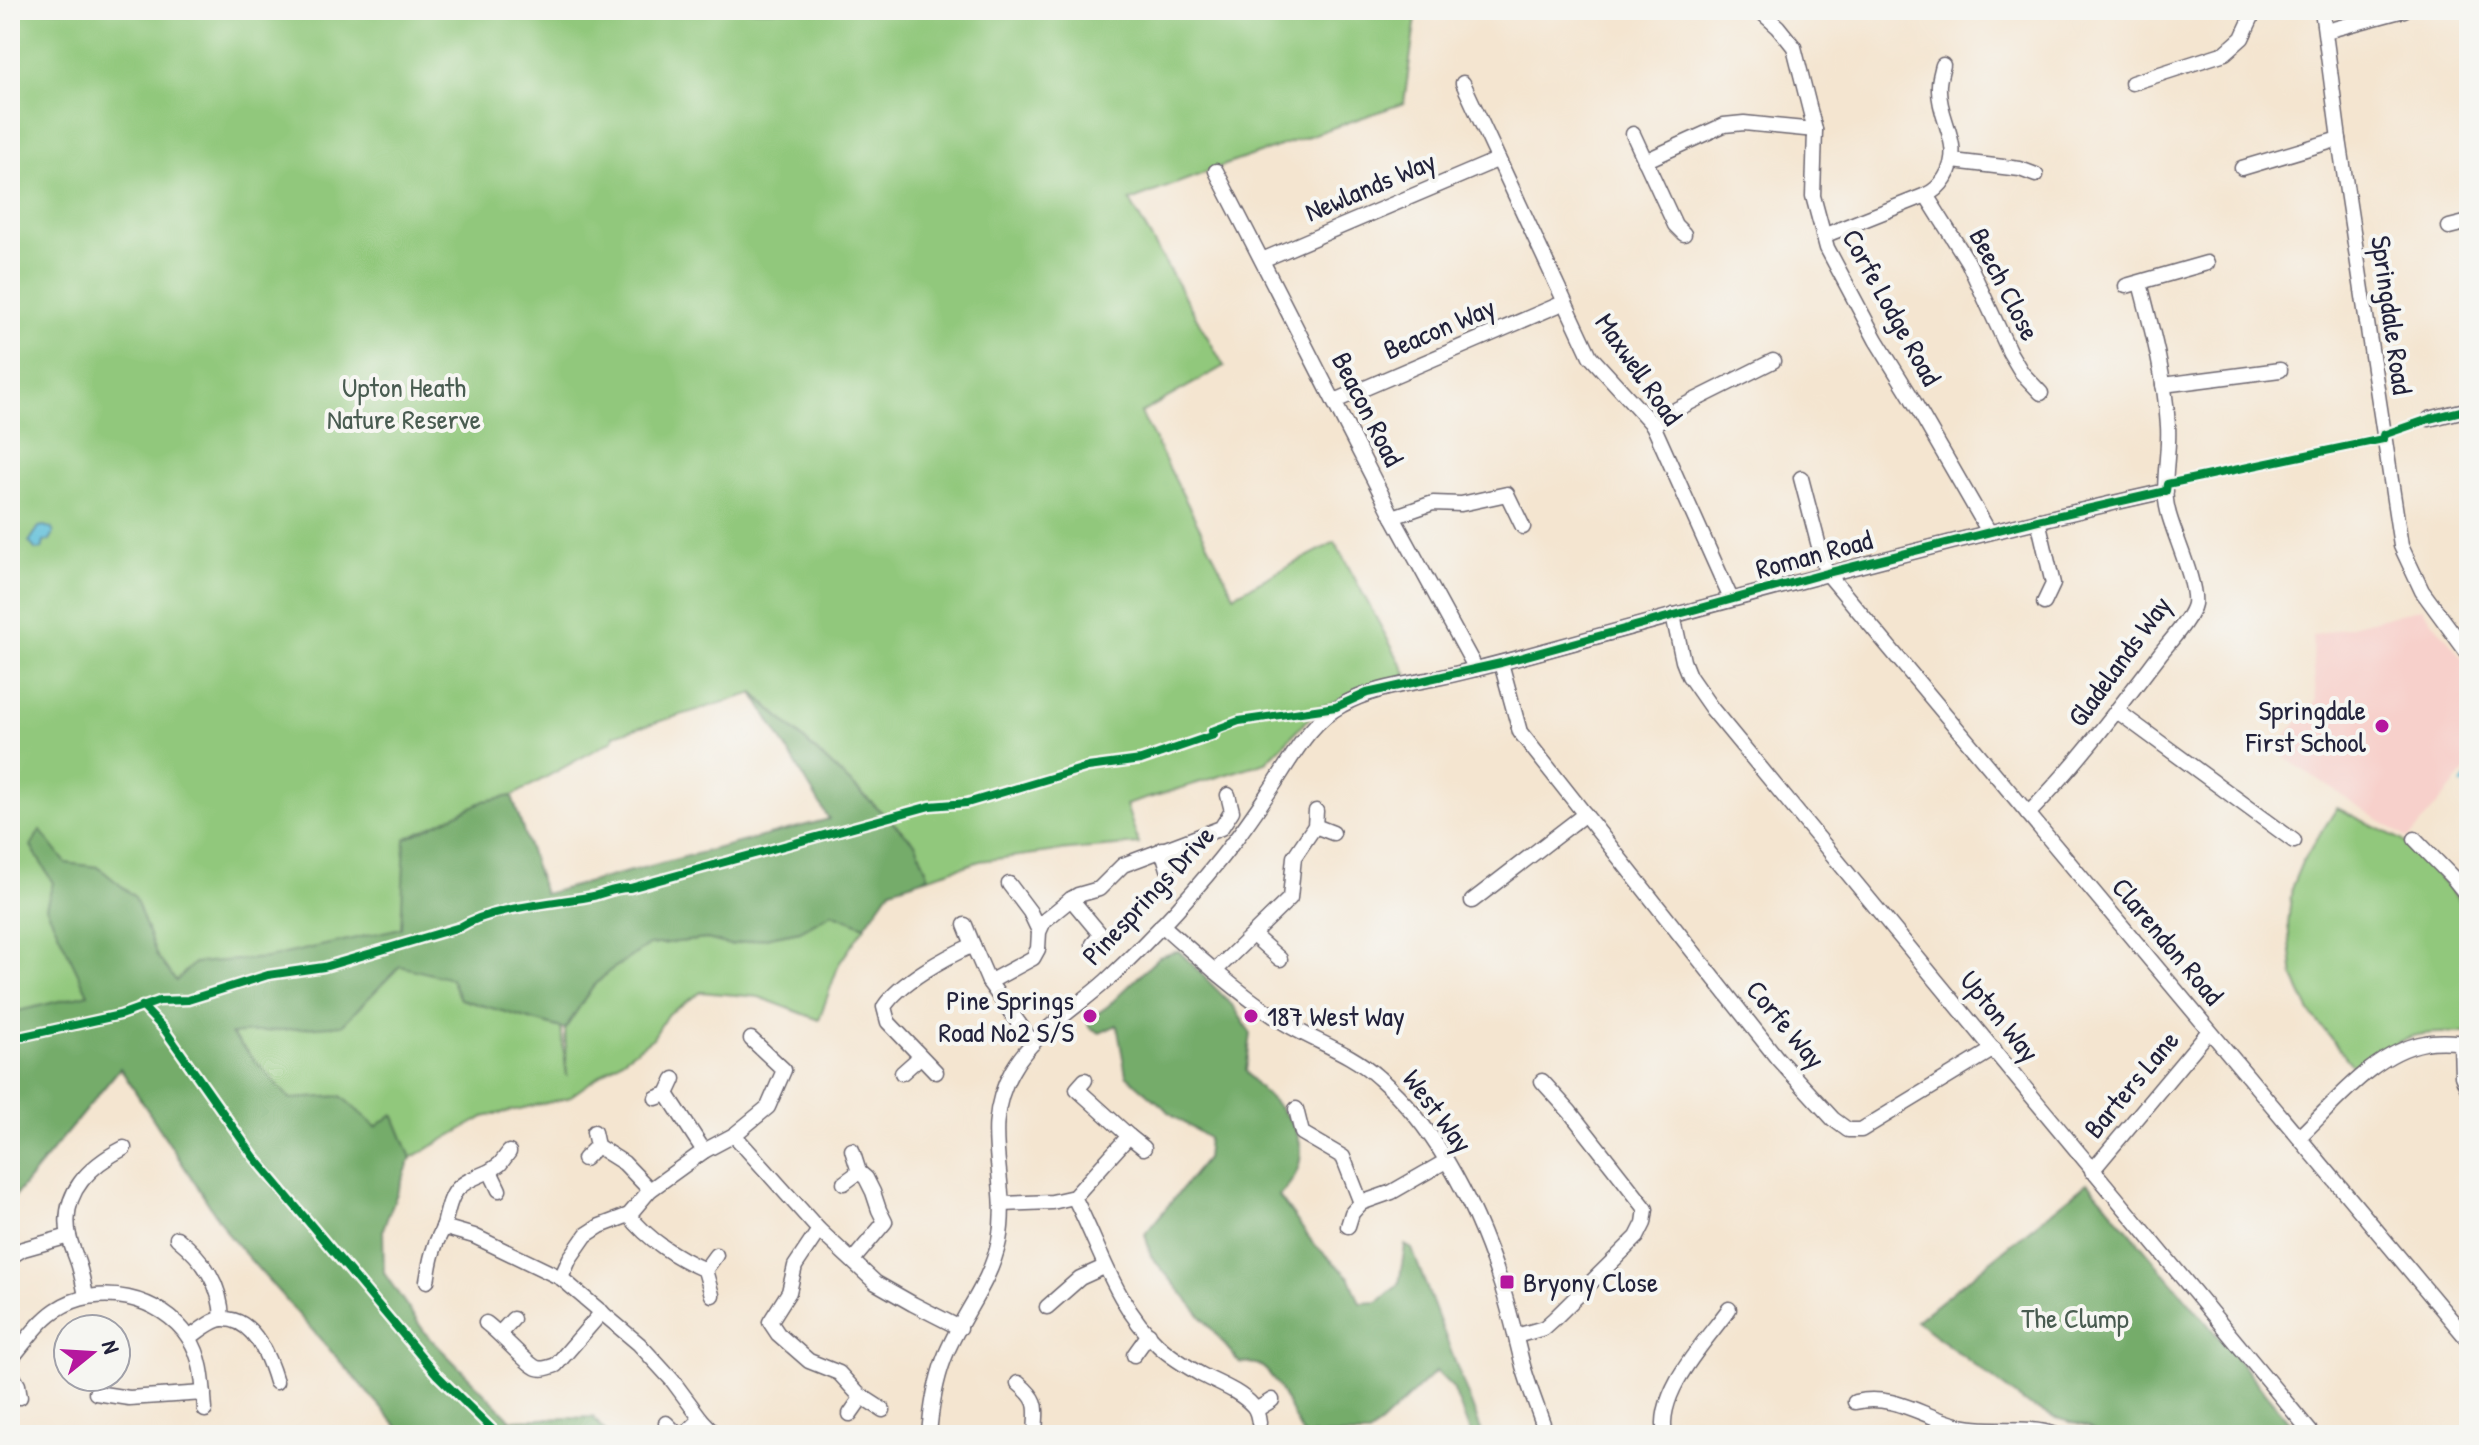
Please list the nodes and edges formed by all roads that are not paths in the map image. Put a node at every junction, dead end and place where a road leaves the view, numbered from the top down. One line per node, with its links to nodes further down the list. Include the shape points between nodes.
1 (1759, 10): 9 (street, Corfe Lodge Road, via 1794,47)
2 (2255, 10): 8 (street, via 2242,38 2225,53)
3 (2322, 10): 5 (street, Springdale Road)
4 (2404, 10): 5 (street)
5 (2326, 31): 11 (street, Springdale Road)
6 (1943, 65): 14 (street, via 1938,91)
7 (1463, 83): 12 (street, Maxwell Road)
8 (2132, 83)
9 (1815, 130): 13 (street, via 1724,125); 22 (street, Corfe Lodge Road, via 1813,196)
10 (1633, 134): 13 (street)
11 (2339, 139): 15 (street); 44 (street, Springdale Road, via 2401,546 2422,591)
12 (1497, 160): 23 (street, Newlands Way); 25 (street, Maxwell Road)
13 (1645, 161): 21 (street)
14 (1953, 161): 17 (street); 18 (street, via 1942,183)
15 (2242, 168)
16 (1216, 171): 23 (street, Beacon Road)
17 (2036, 175)
18 (1926, 195): 22 (street); 29 (street, Beech Close, via 1968,262 2010,353)
19 (2469, 222): 20 (street)
20 (2449, 227)
21 (1684, 234)
22 (1823, 236): 39 (street, Corfe Lodge Road, via 1876,340)
23 (1262, 260): 30 (street, Beacon Road)
24 (2207, 263): 28 (street, Gladelands Way, via 2133,284 2153,334)
25 (1563, 303): 30 (street, Beacon Way); 33 (street, Maxwell Road, via 1590,356)
26 (1773, 361): 33 (street)
27 (2280, 370): 28 (street)
28 (2163, 385): 35 (street, Gladelands Way)
29 (2041, 393)
30 (1335, 401): 36 (street, Beacon Road)
31 (2469, 409): 32 (street)
32 (2429, 419)
33 (1653, 425): 41 (street, Maxwell Road)
34 (1801, 478): 40 (street)
35 (2166, 491): 37 (street, Roman Road); 47 (street, Gladelands Way, via 2194,604)
36 (1393, 517): 38 (street, via 1433,503 1461,504 1507,494); 46 (street, Beacon Road)
37 (2038, 520): 39 (street, Roman Road); 42 (street, via 2053,584)
38 (1523, 527)
39 (1989, 532): 40 (street, Roman Road)
40 (1826, 573): 41 (street, Roman Road); 50 (street, Clarendon Road)
41 (1731, 599): 43 (street, Roman Road)
42 (2044, 603)
43 (1673, 615): 45 (street, Roman Road); 73 (street, Upton Way, via 1689,676 1712,709)
44 (2469, 655)
45 (1501, 663): 46 (street, Roman Road); 49 (street, Corfe Way, via 1520,732)
46 (1476, 669): 61 (street, Pinesprings Drive, via 1367,693 1330,712 1302,738 1234,841)
47 (2117, 711): 50 (street, Gladelands Way); 53 (street)
48 (1228, 795): 54 (street, via 1232,811 1221,828)
49 (1585, 814): 59 (street); 73 (street, Corfe Way, via 1777,1058 1848,1130 1861,1130)
50 (2028, 814): 69 (street, Clarendon Road)
51 (1333, 833): 63 (street, via 1315,818 1294,857 1290,898)
52 (2415, 839): 57 (street)
53 (2294, 841)
54 (1162, 849): 55 (street); 58 (street, via 1120,867 1099,889)
55 (1168, 869)
56 (1009, 884): 62 (street)
57 (2469, 898)
58 (1071, 899): 62 (street); 64 (street, via 1101,935)
59 (1472, 901)
60 (965, 925): 65 (street)
61 (1162, 925): 67 (street, West Way); 71 (street, Pinesprings Drive, via 1108,980)
62 (1039, 931): 68 (street, via 1033,958)
63 (1253, 935): 66 (street); 67 (street)
64 (1093, 944)
65 (973, 945): 68 (street); 74 (street, via 943,958 892,994 884,1007 888,1022)
66 (1280, 959)
67 (1215, 971): 91 (street, West Way, via 1277,1019 1377,1075 1412,1112)
68 (989, 982): 71 (street)
69 (2209, 1031): 84 (street, Clarendon Road); 93 (street, Barters Lane)
70 (751, 1039): 82 (street, via 790,1069 768,1107)
71 (1033, 1043): 100 (street, Pinesprings Drive, via 1012,1071 996,1120)
72 (2465, 1043): 80 (street, via 2462,1076); 84 (street, via 2426,1042 2404,1048 2371,1069)
73 (1994, 1049): 93 (street, Upton Way)
74 (920, 1057): 75 (street); 76 (street)
75 (936, 1072)
76 (902, 1073)
77 (674, 1079): 88 (street, via 662,1096)
78 (1542, 1081): 127 (street, via 1646,1209 1637,1237 1554,1319 1544,1328)
79 (1077, 1089): 83 (street)
80 (2469, 1092)
81 (1296, 1109): 99 (street, via 1302,1133 1343,1157)
82 (734, 1135): 88 (street); 105 (street)
83 (1129, 1136): 86 (street); 98 (street)
84 (2299, 1137): 129 (street, Clarendon Road)
85 (124, 1148): 107 (street, via 103,1158 77,1185 67,1209)
86 (1144, 1148)
87 (852, 1150): 94 (street)
88 (704, 1151): 97 (street)
89 (509, 1152): 92 (street)
90 (584, 1159): 97 (street, via 596,1139)
91 (1446, 1161): 99 (street); 127 (street, West Way, via 1492,1258)
92 (490, 1171): 96 (street); 104 (street, via 453,1193)
93 (2092, 1171): 155 (street, Upton Way)
94 (859, 1172): 95 (street); 102 (street)
95 (844, 1183)
96 (499, 1190)
97 (650, 1190): 101 (street)
98 (1074, 1197): 100 (street); 112 (street)
99 (1361, 1203): 103 (street)
100 (1003, 1204): 124 (street, Pinesprings Drive, via 986,1283)
101 (629, 1215): 113 (street, via 640,1230); 114 (street, via 586,1235)
102 (885, 1222): 106 (street); 111 (street)
103 (1348, 1226)
104 (443, 1227): 114 (street, via 474,1236); 115 (street)
105 (819, 1230): 111 (street); 139 (street, via 795,1266 789,1292 765,1325 809,1361 839,1373)
106 (899, 1230)
107 (69, 1236): 110 (street); 117 (street)
108 (177, 1238): 121 (street, via 207,1271 221,1297)
109 (716, 1255): 113 (street)
110 (10, 1257)
111 (853, 1260): 124 (street, via 876,1283)
112 (1104, 1267): 118 (street, via 1080,1278); 126 (street)
113 (705, 1270): 116 (street)
114 (561, 1278): 120 (street)
115 (427, 1281)
116 (712, 1295)
117 (86, 1296): 128 (street, via 143,1301); 131 (street, via 53,1311)
118 (1047, 1307)
119 (1728, 1310): 153 (street, via 1684,1368 1662,1422)
120 (602, 1312): 125 (street, via 556,1365 546,1369 535,1368); 146 (street, via 672,1380)
121 (222, 1319): 128 (street); 133 (street, via 249,1330 270,1361)
122 (513, 1319): 125 (street)
123 (486, 1323): 125 (street)
124 (960, 1328): 150 (street, Pinesprings Drive, via 935,1391)
125 (500, 1333)
126 (1149, 1334): 130 (street); 141 (street, via 1179,1361 1247,1400 1258,1416)
127 (1516, 1336): 152 (street, West Way)
128 (189, 1338): 137 (street, via 199,1359)
129 (2469, 1341)
130 (1134, 1355)
131 (10, 1360)
132 (10, 1372): 138 (street)
133 (276, 1382)
134 (1018, 1383): 140 (street)
135 (1049, 1392): 140 (street)
136 (96, 1393): 137 (street, via 129,1398)
137 (204, 1393): 143 (street)
138 (20, 1397)
139 (862, 1397): 144 (street); 145 (street)
140 (1034, 1398): 151 (street)
141 (1272, 1400)
142 (1855, 1402): 154 (street, via 1891,1401 1956,1425)
143 (205, 1410)
144 (883, 1410)
145 (850, 1414)
146 (701, 1419): 148 (street); 149 (street)
147 (666, 1423): 148 (street)
148 (681, 1435)
149 (716, 1435)
150 (932, 1435)
151 (1035, 1435)
152 (1547, 1435)
153 (1665, 1435)
154 (2056, 1435)
155 (2313, 1435)

